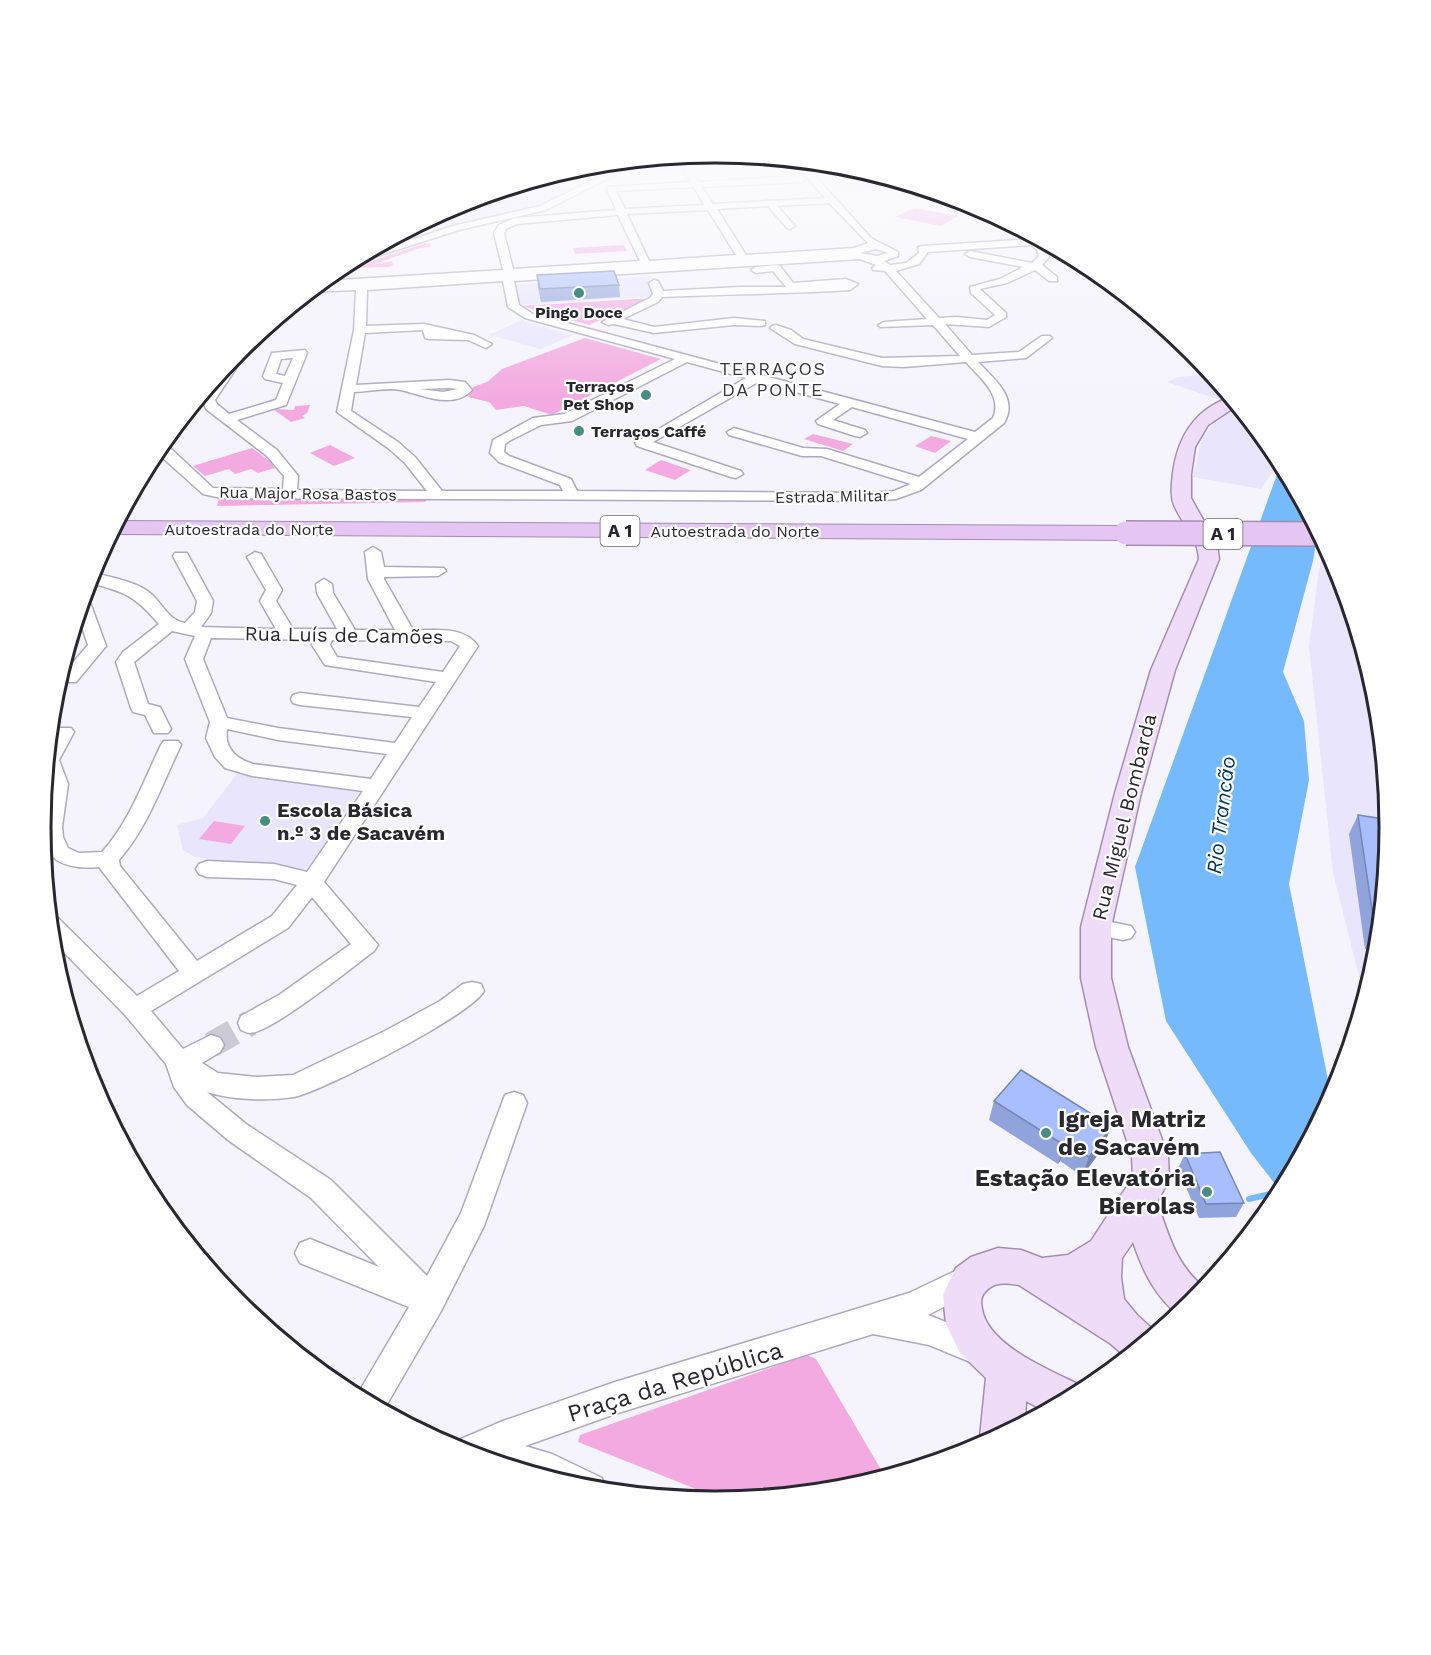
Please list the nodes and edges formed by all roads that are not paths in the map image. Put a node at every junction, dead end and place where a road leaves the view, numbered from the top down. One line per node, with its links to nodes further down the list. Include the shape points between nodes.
1 (412, 244): 16 (street)
2 (502, 244): 20 (street)
3 (636, 244): 17 (street)
4 (734, 244): 13 (street)
5 (832, 244): 13 (street)
6 (871, 244): 9 (street)
7 (912, 244): 10 (street)
8 (1005, 244): 11 (street)
9 (862, 246): 13 (street); 14 (street); 15 (street); 15 (street, Estrada Militar, via 872,258)
10 (922, 249): 11 (street); 15 (street, via 921,259 913,263)
11 (943, 249): 18 (street)
12 (1042, 249): 18 (street, via 1044,257)
13 (740, 254): 17 (street)
14 (829, 258): 15 (street, via 860,267); 17 (street)
15 (887, 259): 27 (street, Estrada Militar)
16 (370, 260)
17 (646, 266): 20 (street); 20 (street); 25 (street); 25 (street, via 776,268 791,288)
18 (1033, 266): 21 (street); 27 (street, via 1003,281 975,287 1002,315 989,324)
19 (354, 270): 20 (street)
20 (508, 275): 22 (street); 24 (street); 32 (street, via 514,307 530,316)
21 (1053, 279)
22 (334, 283)
23 (326, 289): 24 (street)
24 (364, 290): 31 (street)
25 (659, 294): 26 (street)
26 (613, 320): 28 (street, via 651,330 724,321); 32 (street)
27 (935, 321): 29 (street); 36 (street, Estrada Militar)
28 (761, 323)
29 (884, 325)
30 (776, 328): 36 (street, via 799,342 882,362)
31 (360, 330): 34 (street, via 424,327 434,331 429,336 470,337); 41 (street)
32 (588, 332): 35 (street)
33 (1046, 338): 36 (street, via 1022,355)
34 (486, 344)
35 (684, 359): 37 (street); 53 (street, via 567,418 538,421 498,443 497,453 504,459 566,482)
36 (970, 359): 47 (street, Estrada Militar, via 1004,402 999,420)
37 (756, 378): 42 (street); 49 (street, via 642,443)
38 (290, 381): 44 (street, via 281,402)
39 (402, 386): 41 (street)
40 (217, 388): 44 (street, via 209,400 211,406)
41 (348, 389): 52 (street, via 344,412 410,460)
42 (850, 403): 46 (street, via 823,421); 47 (street)
43 (1228, 404): 88 (main road, Rua Miguel Bombarda, via 1205,417 1187,440 1182,500 1208,548 1209,560 1163,670)
44 (228, 418): 51 (street, via 272,453 291,476 290,491)
45 (734, 432): 50 (street, via 802,452 822,452)
46 (860, 433)
47 (977, 437): 50 (street, Estrada Militar)
48 (167, 453): 51 (street, Rua Major Rosa Bastos, via 208,491)
49 (735, 474)
50 (922, 483): 53 (street, Estrada Militar, via 896,495 872,497)
51 (286, 494): 52 (street, Rua Major Rosa Bastos)
52 (438, 495): 53 (street, Estrada Militar)
53 (572, 496)
54 (128, 518): 57 (highway, Autoestrada do Norte / A 1)
55 (1306, 524): 57 (highway, Autoestrada do Norte / A 1)
56 (123, 528): 57 (highway, Autoestrada do Norte / A 1)
57 (1124, 528): 58 (highway, Autoestrada do Norte / A 1, bridge)
58 (1311, 534)
59 (373, 552): 63 (street)
60 (181, 556): 68 (street, via 205,601)
61 (255, 557): 69 (street, via 274,590 268,601)
62 (438, 571): 63 (street)
63 (377, 572): 72 (street, via 376,579)
64 (99, 580): 67 (street, via 143,596)
65 (324, 584): 71 (street, via 325,593)
66 (86, 615): 73 (street, via 97,646)
67 (169, 625): 68 (street, Rua Luís de Camões); 85 (street, via 124,662 140,708 153,711 166,737 135,819)
68 (197, 632): 69 (street, Rua Luís de Camões); 77 (street, via 194,659)
69 (288, 634): 70 (street, Rua Luís de Camões)
70 (325, 635): 71 (street, Rua Luís de Camões); 74 (street, via 321,645 331,661)
71 (349, 635): 72 (street, Rua Luís de Camões)
72 (407, 636): 74 (street, Rua Luís de Camões, via 453,636 464,640 469,646)
73 (69, 678)
74 (449, 678): 76 (street, Rua Luís de Camões)
75 (300, 699): 76 (street)
76 (424, 713): 80 (street, Rua Luís de Camões)
77 (219, 722): 80 (street); 82 (street, via 216,738 232,764)
78 (64, 732): 79 (street)
79 (56, 746)
80 (400, 750): 82 (street, Rua Luís de Camões)
81 (53, 772): 83 (street, via 58,784)
82 (376, 786): 87 (street, Rua Luís de Camões)
83 (51, 820)
84 (51, 822): 85 (street, via 54,842 61,854 72,860)
85 (108, 859): 91 (street, via 110,868)
86 (207, 869): 87 (street, via 283,874)
87 (311, 882): 91 (street, Rua Luís de Camões, via 280,922); 94 (street, via 366,945 288,1002)
88 (1096, 927): 89 (street); 98 (main road, Rua Miguel Bombarda, via 1096,978 1112,1047 1149,1156 1151,1180)
89 (1123, 932)
90 (60, 934): 93 (street)
91 (195, 975): 93 (street, Rua Luís de Camões)
92 (472, 991): 96 (street, via 394,1038 294,1086 257,1088 213,1083)
93 (135, 1010): 96 (street)
94 (250, 1023)
95 (211, 1045): 96 (street)
96 (179, 1062): 104 (street, via 177,1068 191,1090 222,1123 319,1187)
97 (514, 1103): 104 (street, via 474,1217)
98 (1138, 1202): 100 (main road, Rua Miguel Bombarda); 103 (main road, via 1161,1268)
99 (310, 1253): 104 (street)
100 (1104, 1253): 101 (main road, Rua Miguel Bombarda, via 1070,1273); 106 (main road, via 1106,1307)
101 (1033, 1273): 102 (main road, Praça da República, via 1012,1265 997,1265); 106 (main road)
102 (972, 1277): 105 (street, Praça da República, via 915,1306); 107 (main road, Praça da República, via 961,1298 962,1317 970,1336)
103 (1186, 1296)
104 (430, 1301): 109 (street)
105 (875, 1320): 107 (street, Praça da República, via 930,1330); 111 (street, Praça da República, via 615,1398)
106 (1140, 1337)
107 (996, 1360): 108 (main road, Praça da República); 110 (main road)
108 (1059, 1396)
109 (373, 1397)
110 (1004, 1425)
111 (480, 1448)
112 (517, 1461): 113 (street, Praça da República)
113 (548, 1470)

